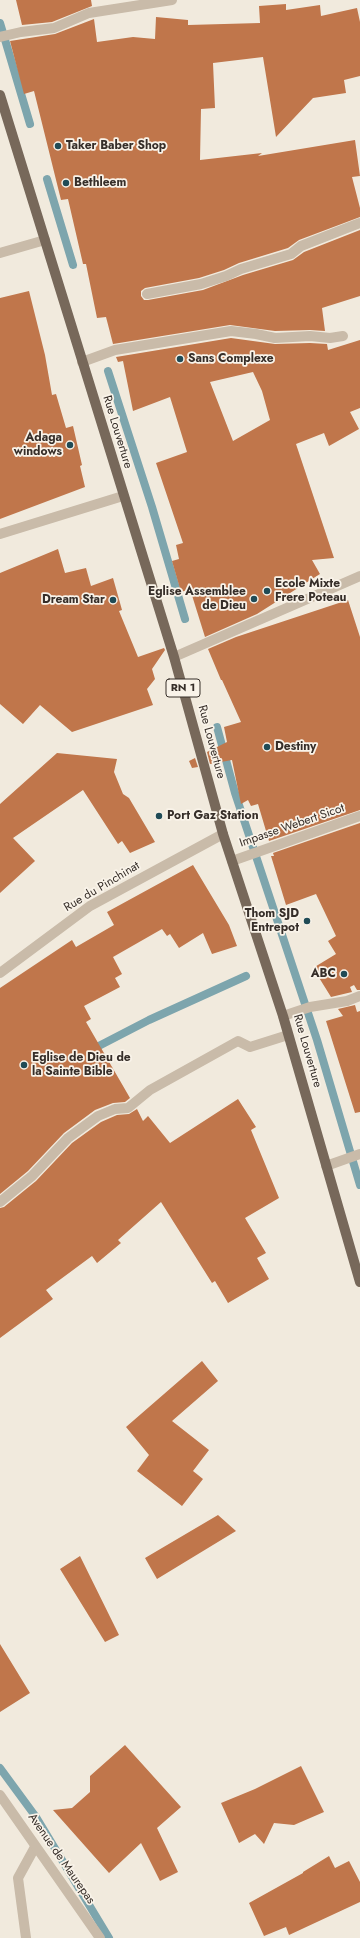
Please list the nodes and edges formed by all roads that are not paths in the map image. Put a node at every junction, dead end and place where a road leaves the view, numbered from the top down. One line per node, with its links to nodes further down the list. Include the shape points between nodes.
1 (172, 0): 2 (street, via 89,13 54,28)
2 (3, 37)
3 (0, 95): 5 (main road, Rue Louverture / RN 1)
4 (360, 223): 7 (street, via 301,246 291,254 226,276 201,284)
5 (45, 240): 6 (street); 9 (main road, Rue Louverture / RN 1)
6 (0, 253)
7 (147, 294)
8 (343, 336): 9 (street, via 275,338 231,331 115,350)
9 (82, 362): 10 (main road, Rue Louverture / RN 1)
10 (123, 496): 11 (street); 13 (main road, Rue Louverture / RN 1)
11 (0, 534)
12 (360, 576): 13 (street)
13 (174, 657): 15 (main road, Rue Louverture / RN 1)
14 (360, 816): 16 (street, Impasse Webert Sicot)
15 (223, 834): 16 (main road, Rue Louverture / RN 1); 17 (street, Rue du Pinchinat, via 90,906)
16 (232, 861): 19 (main road, Rue Louverture / RN 1)
17 (0, 973)
18 (360, 996): 19 (street)
19 (283, 1016): 20 (main road, Rue Louverture / RN 1)
20 (288, 1035): 22 (main road, Rue Louverture / RN 1); 23 (street, via 250,1047 238,1041 150,1090 128,1108 115,1109 98,1116 68,1138 32,1176)
21 (359, 1154): 22 (street)
22 (326, 1166): 24 (main road, Rue Louverture / RN 1)
23 (0, 1202)
24 (360, 1282)
25 (0, 1795): 26 (street, Avenue de Maurepas)
26 (35, 1847): 27 (street, via 18,1878); 28 (street, Avenue de Maurepas)
27 (26, 1938)
28 (100, 1938)

